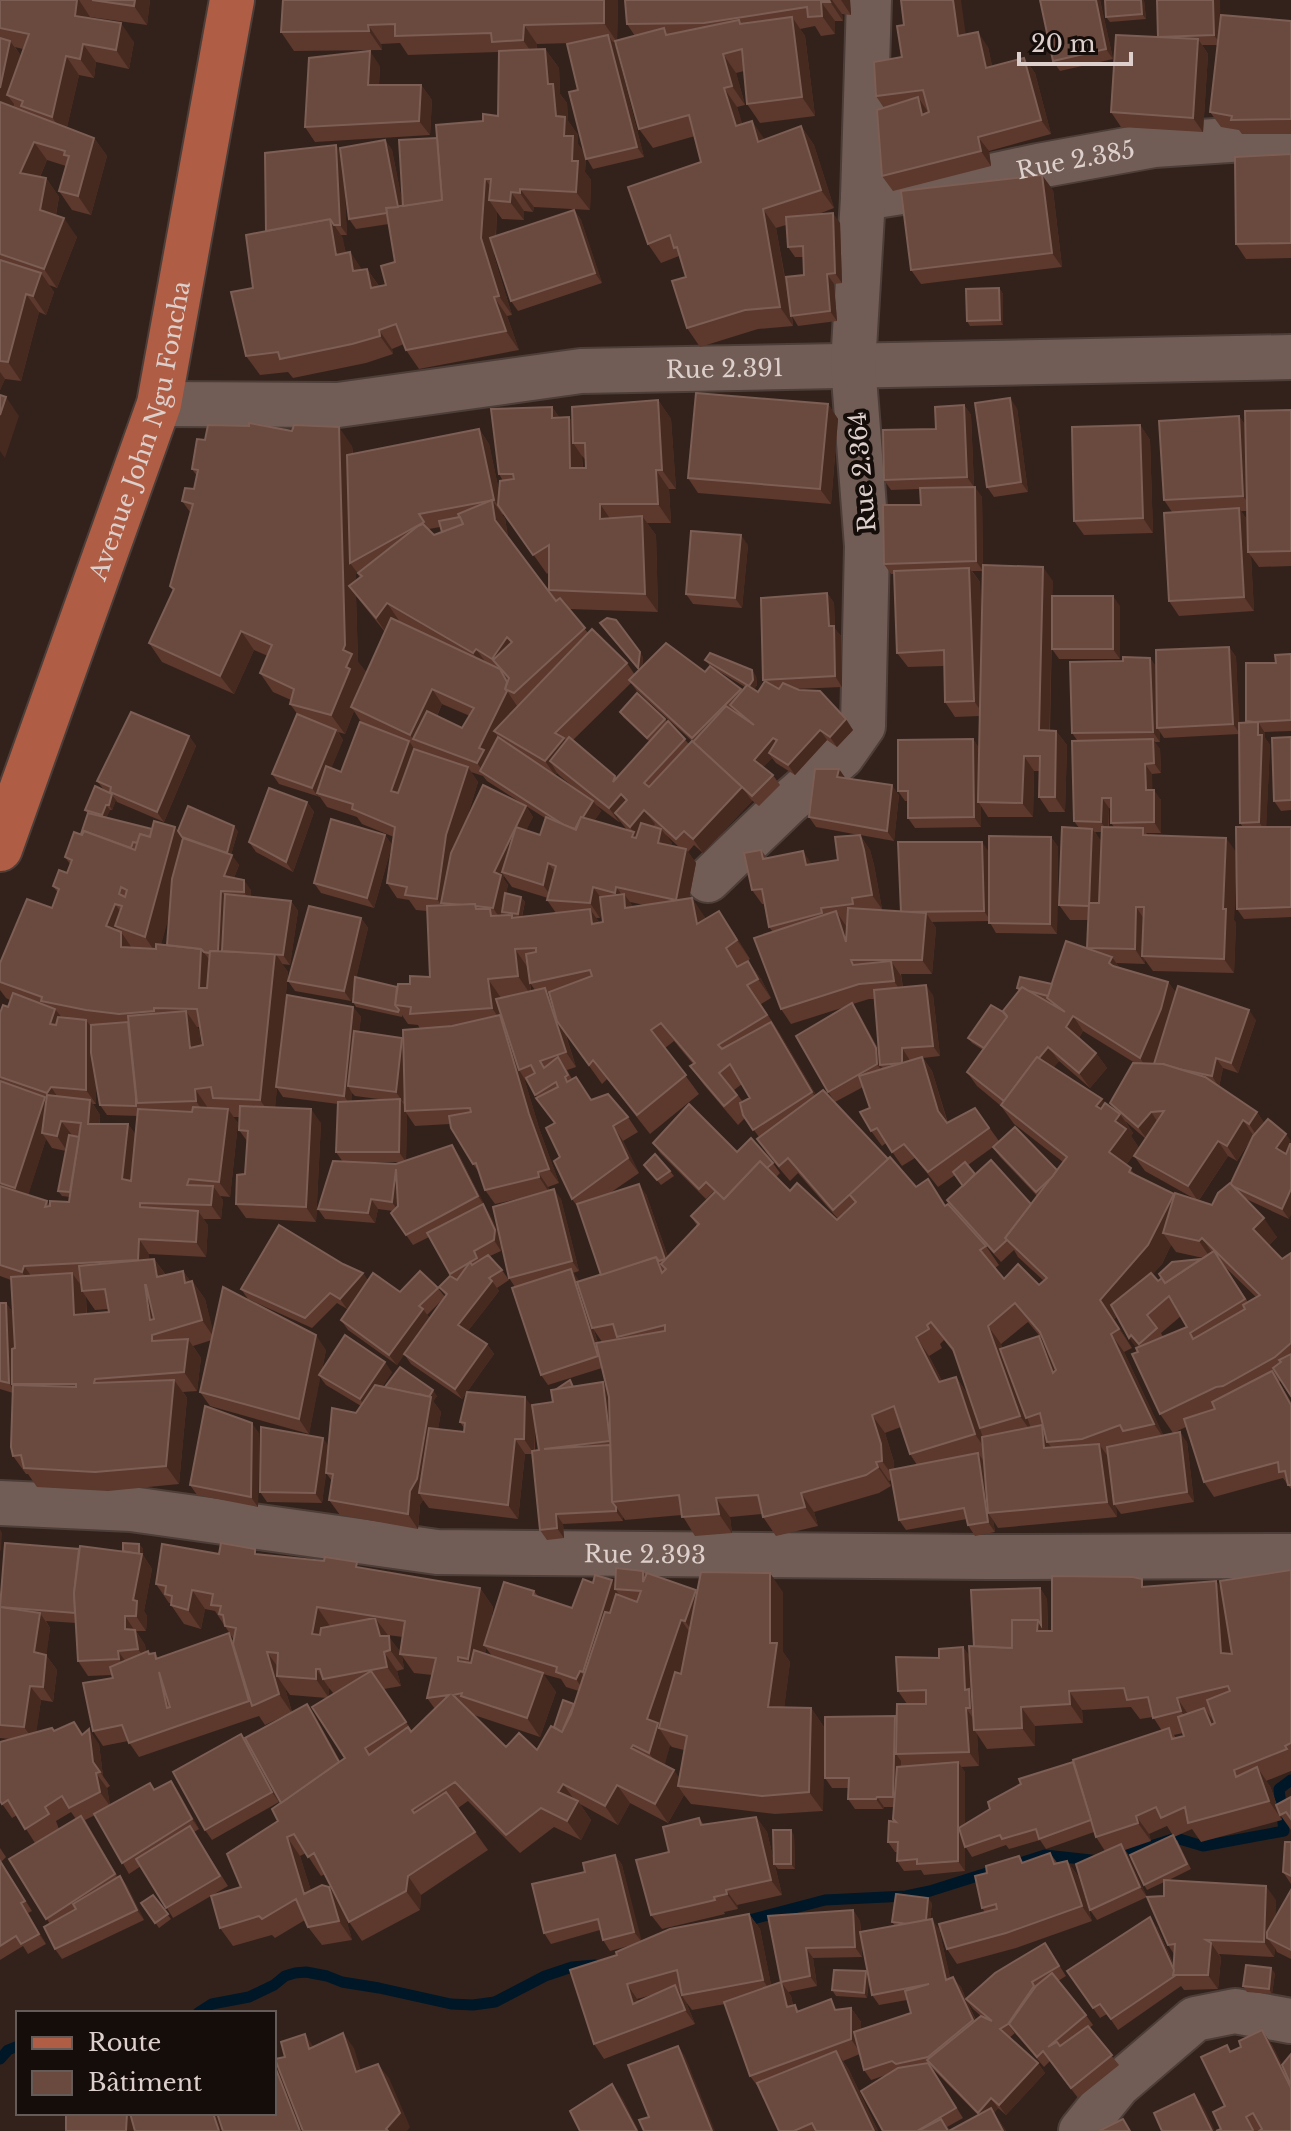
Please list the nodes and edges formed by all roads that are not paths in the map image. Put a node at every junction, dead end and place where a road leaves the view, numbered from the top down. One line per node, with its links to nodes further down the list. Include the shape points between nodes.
1 (232, 0): 7 (main road, Avenue John Ngu Foncha)
2 (869, 0): 4 (street, Rue 2.364)
3 (1291, 136): 4 (street, Rue 2.385, via 1154,145)
4 (863, 198): 6 (street, Rue 2.364)
5 (1291, 357): 6 (street, Rue 2.391)
6 (853, 365): 7 (street, Rue 2.391, via 581,371 338,405); 9 (street, Rue 2.364, via 867,546 863,726 842,756)
7 (159, 404): 8 (main road, Avenue John Ngu Foncha)
8 (0, 849)
9 (708, 880)
10 (0, 1503): 11 (street, Rue 2.393, via 131,1509 437,1552)
11 (1291, 1556)
12 (1291, 2021): 13 (street, via 1235,2011 1195,2019 1118,2085)
13 (1081, 2131)

